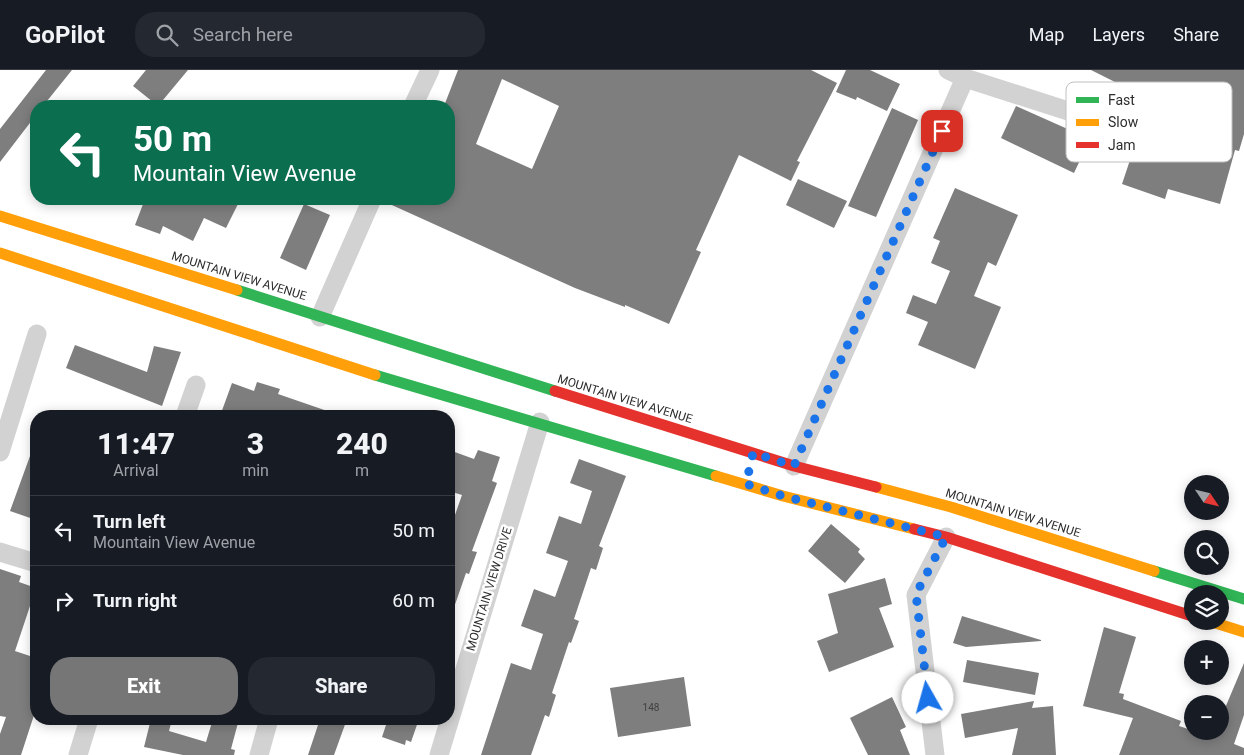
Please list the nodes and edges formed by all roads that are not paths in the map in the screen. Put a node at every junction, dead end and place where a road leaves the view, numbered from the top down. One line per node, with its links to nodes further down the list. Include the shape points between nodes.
1 (430, 70): 4 (street)
2 (948, 70): 3 (street)
3 (965, 78): 5 (street); 16 (street)
4 (416, 100)
5 (1066, 110)
6 (369, 205): 9 (street)
7 (0, 216): 9 (main road, MOUNTAIN VIEW AVENUE)
8 (0, 252): 13 (main road)
9 (320, 316): 15 (main road, MOUNTAIN VIEW AVENUE, via 410,350)
10 (37, 334): 14 (street)
11 (196, 385): 12 (street)
12 (188, 410)
13 (540, 422): 17 (main road); 25 (street, MOUNTAIN VIEW DRIVE)
14 (0, 452)
15 (753, 453): 16 (main road, MOUNTAIN VIEW AVENUE); 17 (main road)
16 (794, 466): 21 (main road, MOUNTAIN VIEW AVENUE, via 951,507)
17 (748, 476): 18 (main road, via 783,496)
18 (946, 537): 22 (main road); 32 (street, via 916,594)
19 (0, 552): 20 (street)
20 (30, 561)
21 (1244, 599)
22 (1184, 613)
23 (1229, 627): 24 (main road)
24 (1244, 632)
25 (455, 686)
26 (87, 725): 29 (street)
27 (267, 725): 30 (street)
28 (446, 725): 31 (street, MOUNTAIN VIEW DRIVE)
29 (78, 755)
30 (258, 755)
31 (439, 755)
32 (935, 755)

